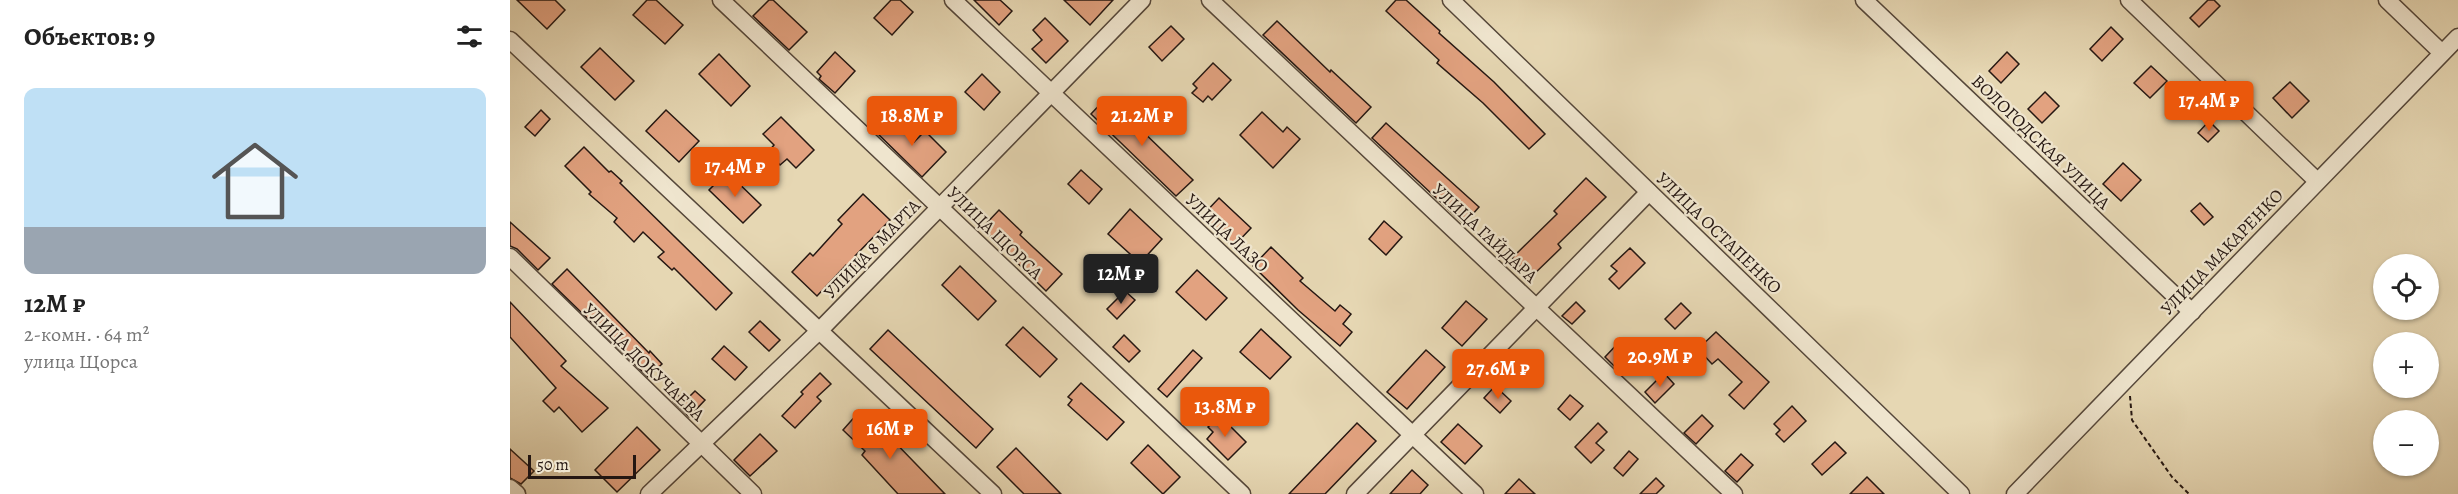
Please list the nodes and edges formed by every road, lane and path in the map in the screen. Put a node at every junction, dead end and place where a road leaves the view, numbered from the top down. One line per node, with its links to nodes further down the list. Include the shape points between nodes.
1 (721, 0): 15 (street, УЛИЦА ЩОРСА)
2 (953, 0): 12 (street, УЛИЦА ЛАЗО)
3 (1142, 0): 12 (street, УЛИЦА 8 МАРТА)
4 (1210, 0): 17 (street, УЛИЦА ГАЙДАРА)
5 (1450, 0): 14 (street, УЛИЦА ОСТАПЕНКО)
6 (1864, 0): 18 (street, ВОЛОГОДСКАЯ УЛИЦА)
7 (2129, 0): 13 (street)
8 (2387, 0): 11 (street)
9 (2458, 37): 11 (street, УЛИЦА МАКАРЕНКО)
10 (510, 40): 19 (street)
11 (2442, 53): 13 (street, УЛИЦА МАКАРЕНКО)
12 (1051, 93): 15 (street, УЛИЦА 8 МАРТА); 21 (street, УЛИЦА ЛАЗО)
13 (2317, 182): 18 (street, УЛИЦА МАКАРЕНКО)
14 (1649, 192): 17 (street); 32 (street, УЛИЦА ОСТАПЕНКО)
15 (940, 207): 19 (street, УЛИЦА 8 МАРТА); 28 (street, УЛИЦА ЩОРСА)
16 (510, 257): 22 (street, УЛИЦА ДОКУЧАЕВА)
17 (1536, 308): 21 (street); 31 (street, УЛИЦА ГАЙДАРА)
18 (2192, 312): 20 (street, УЛИЦА МАКАРЕНКО)
19 (819, 331): 22 (street, УЛИЦА 8 МАРТА); 27 (street)
20 (2128, 377): 33 (street, УЛИЦА МАКАРЕНКО); 34 (path, via 2132,420 2172,477)
21 (1413, 435): 29 (street); 30 (street, УЛИЦА ЛАЗО)
22 (700, 444): 25 (street, УЛИЦА 8 МАРТА); 26 (street, УЛИЦА ДОКУЧАЕВА)
23 (510, 488): 24 (street)
24 (517, 494)
25 (649, 494)
26 (753, 494)
27 (993, 494)
28 (1242, 494)
29 (1355, 494)
30 (1475, 494)
31 (1734, 494)
32 (1961, 494)
33 (2015, 494)
34 (2189, 494)

